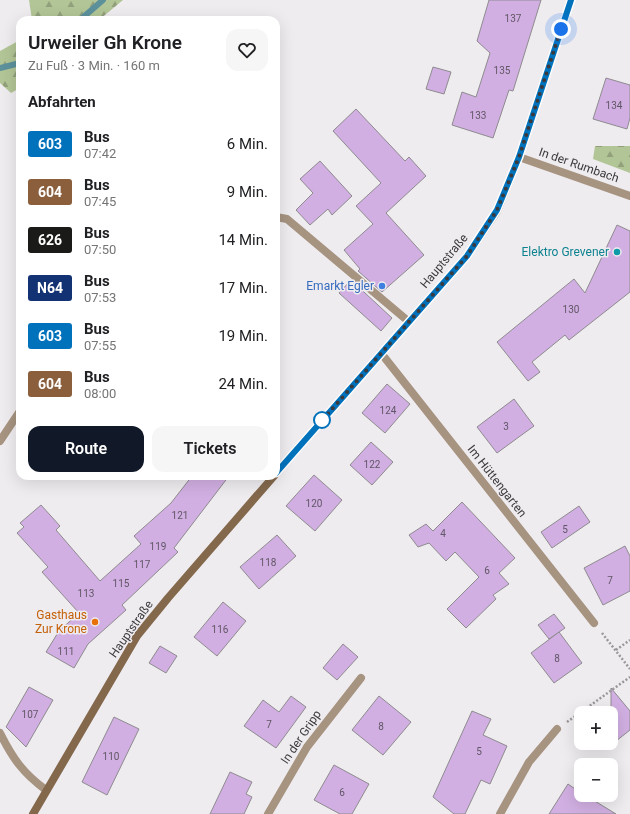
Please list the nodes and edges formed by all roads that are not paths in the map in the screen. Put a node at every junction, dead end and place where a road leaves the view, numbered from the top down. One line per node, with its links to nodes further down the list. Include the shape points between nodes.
1 (570, 0): 2 (main road, Hauptstraße)
2 (519, 157): 3 (street, In der Rumbach); 5 (main road, Hauptstraße, via 497,210 467,256)
3 (630, 196)
4 (280, 218): 5 (street, via 288,219)
5 (408, 321): 6 (main road, Hauptstraße)
6 (381, 353): 9 (main road, Hauptstraße); 11 (street, Im Hüttengarten)
7 (16, 417): 8 (street)
8 (0, 441)
9 (280, 468)
10 (271, 480): 15 (main road, Hauptstraße, via 137,636)
11 (594, 623)
12 (361, 678): 17 (street, In der Gripp, via 306,748)
13 (557, 729): 18 (street, via 529,762)
14 (0, 734): 15 (street, via 14,761 29,778)
15 (46, 790): 16 (main road, Hauptstraße)
16 (33, 814)
17 (268, 814)
18 (500, 814)

